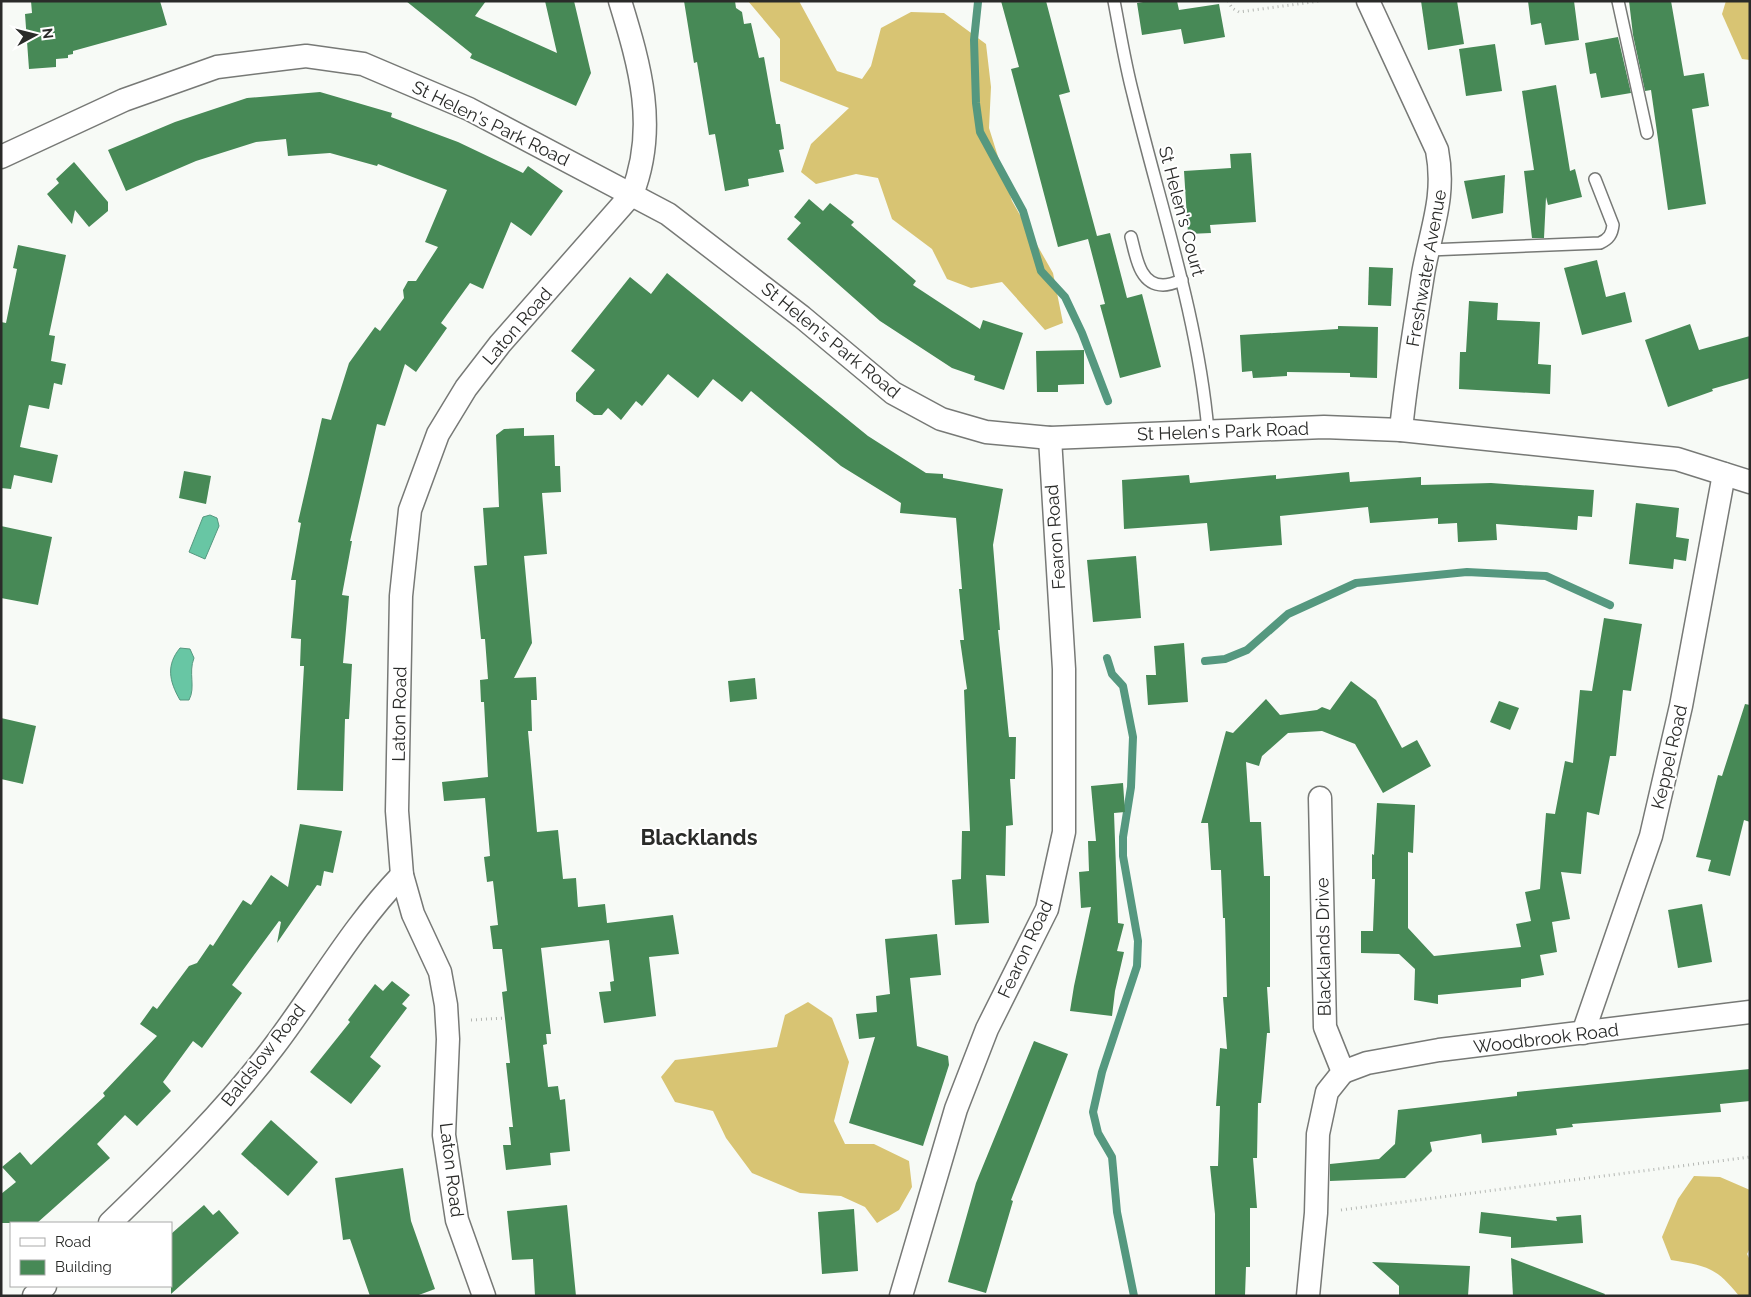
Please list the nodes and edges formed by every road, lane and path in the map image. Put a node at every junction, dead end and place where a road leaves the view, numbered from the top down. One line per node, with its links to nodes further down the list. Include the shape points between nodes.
1 (620, 1): 10 (street, Laton Road, via 639,65 645,115 641,170)
2 (1114, 1): 13 (lane, St Helen's Court, via 1133,93)
3 (1228, 1): 4 (path, via 1240,12)
4 (1320, 1)
5 (1368, 1): 12 (street, Freshwater Avenue, via 1437,150 1442,174 1440,199)
6 (1618, 1): 7 (lane)
7 (1647, 133)
8 (1, 157): 10 (street, St Helen's Park Road, via 124,100 217,67 306,56 374,68 469,109)
9 (1595, 179): 12 (lane, via 1613,225 1607,240 1600,243)
10 (632, 194): 16 (street, St Helen's Park Road, via 668,214 723,254 893,393 941,419 986,432); 19 (street, Laton Road, via 500,344 466,388 438,434 410,510 401,596 396,811)
11 (1131, 237): 13 (lane, via 1141,272 1149,280 1163,285)
12 (1429, 250): 14 (street, Freshwater Avenue)
13 (1182, 280): 15 (lane, St Helen's Court, via 1205,393)
14 (1401, 430): 15 (street, St Helen's Park Road); 17 (street, St Helen's Park Road, via 1676,459)
15 (1208, 431): 16 (street, St Helen's Park Road)
16 (1050, 438): 31 (street, Fearon Road, via 1064,669 1064,832 1047,908 987,1029 956,1109)
17 (1741, 474): 23 (street, Keppel Road, via 1651,836)
18 (1320, 798): 24 (street, Blacklands Drive, via 1325,1027)
19 (402, 876): 22 (street, Laton Road, via 413,914 440,972); 27 (street, Baldslow Road, via 373,905 275,1045 188,1148)
20 (1750, 1012): 23 (street, Woodbrook Road)
21 (505, 1018): 22 (path)
22 (446, 1021): 30 (street, Laton Road, via 444,1136 456,1220)
23 (1583, 1033): 24 (street, Woodbrook Road, via 1439,1050 1367,1063)
24 (1343, 1072): 26 (street, via 1326,1092 1318,1134)
25 (1750, 1157): 26 (path)
26 (1316, 1213): 32 (street)
27 (111, 1222)
28 (44, 1287): 29 (street)
29 (34, 1296)
30 (484, 1296)
31 (901, 1296)
32 (1308, 1296)

